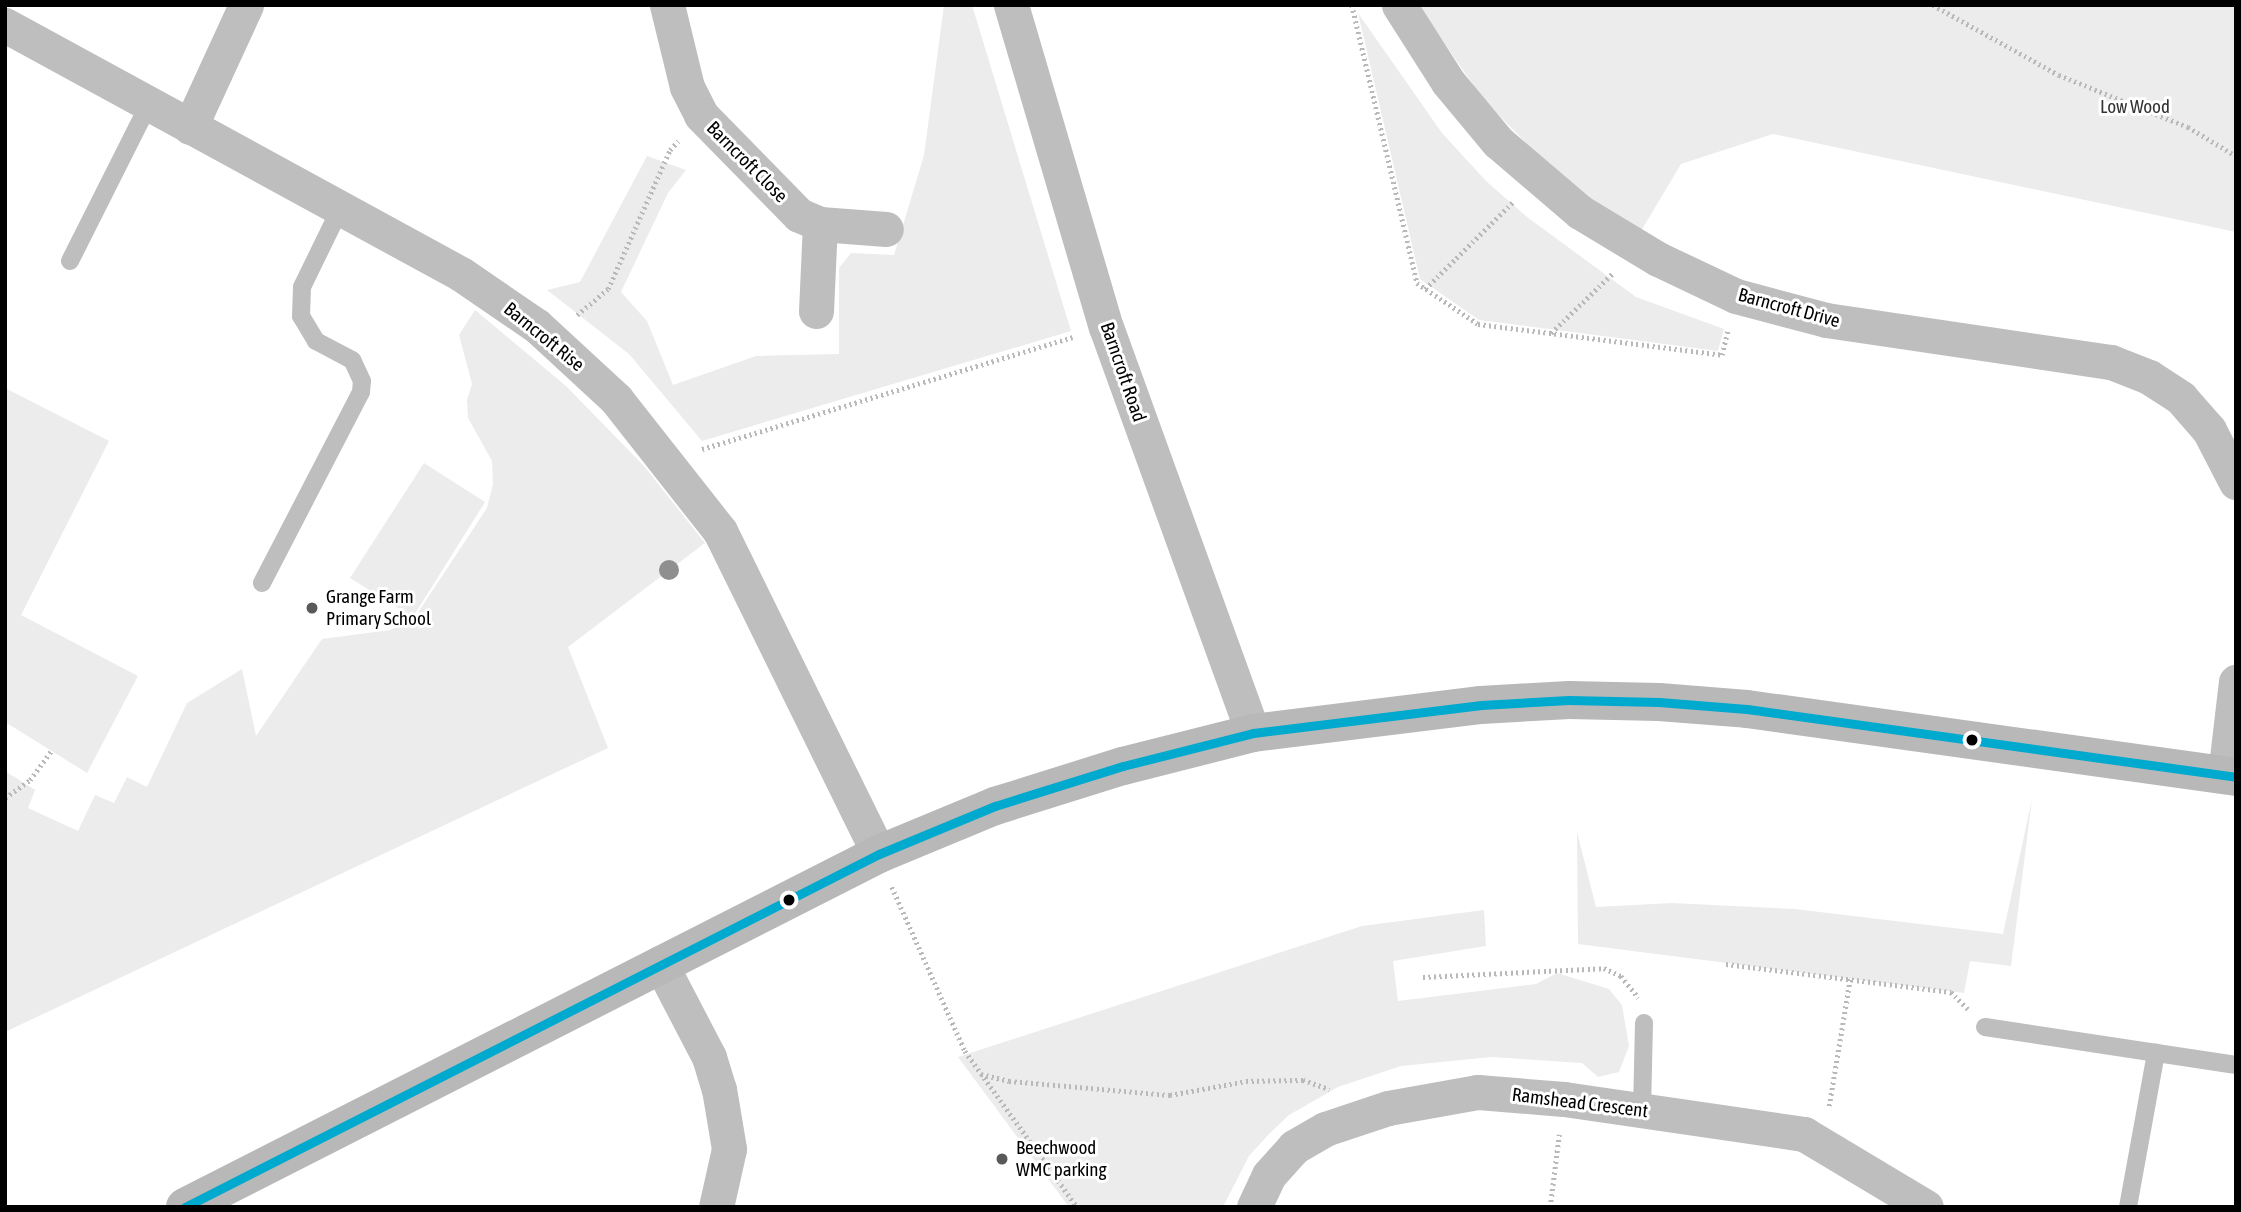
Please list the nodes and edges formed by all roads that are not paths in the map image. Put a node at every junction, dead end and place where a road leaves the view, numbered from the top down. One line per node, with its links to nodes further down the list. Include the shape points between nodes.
1 (246, 5): 7 (street)
2 (667, 5): 9 (street, Barncroft Close, via 687,87 701,115 799,215)
3 (1011, 5): 16 (street, Barncroft Road, via 1106,327)
4 (1399, 5): 13 (street, Barncroft Drive, via 1448,82 1498,142 1580,212 1639,248 1736,296 1826,320 2111,362 2149,377 2181,398 2209,430)
5 (5, 25): 6 (street, Barncroft Rise)
6 (149, 104): 7 (street, Barncroft Rise); 11 (lane)
7 (190, 127): 8 (street, Barncroft Rise)
8 (341, 207): 14 (lane, via 302,287 301,316 316,341 352,360 362,381 361,392); 18 (street, Barncroft Rise, via 461,274 550,339 616,399 668,461 720,531)
9 (820, 224): 10 (street, Barncroft Close); 12 (street)
10 (886, 229)
11 (70, 261)
12 (816, 311)
13 (2236, 482)
14 (262, 583)
15 (2236, 682): 17 (street)
16 (1253, 733): 17 (street, via 1481,705 1569,700 1659,702 1759,710); 18 (street, via 1123,765 995,806)
17 (2230, 776)
18 (879, 854): 19 (street)
19 (660, 963): 25 (street); 26 (street, via 709,1057 719,1089 729,1149)
20 (1644, 1023): 24 (lane)
21 (1985, 1027): 22 (lane)
22 (2155, 1054): 23 (lane); 29 (lane)
23 (2236, 1065)
24 (1642, 1111): 27 (street, Ramshead Crescent, via 1478,1092 1388,1108 1325,1129 1294,1147 1269,1175); 28 (street, Ramshead Crescent, via 1804,1134)
25 (185, 1207)
26 (716, 1207)
27 (1255, 1207)
28 (1926, 1207)
29 (2128, 1207)

